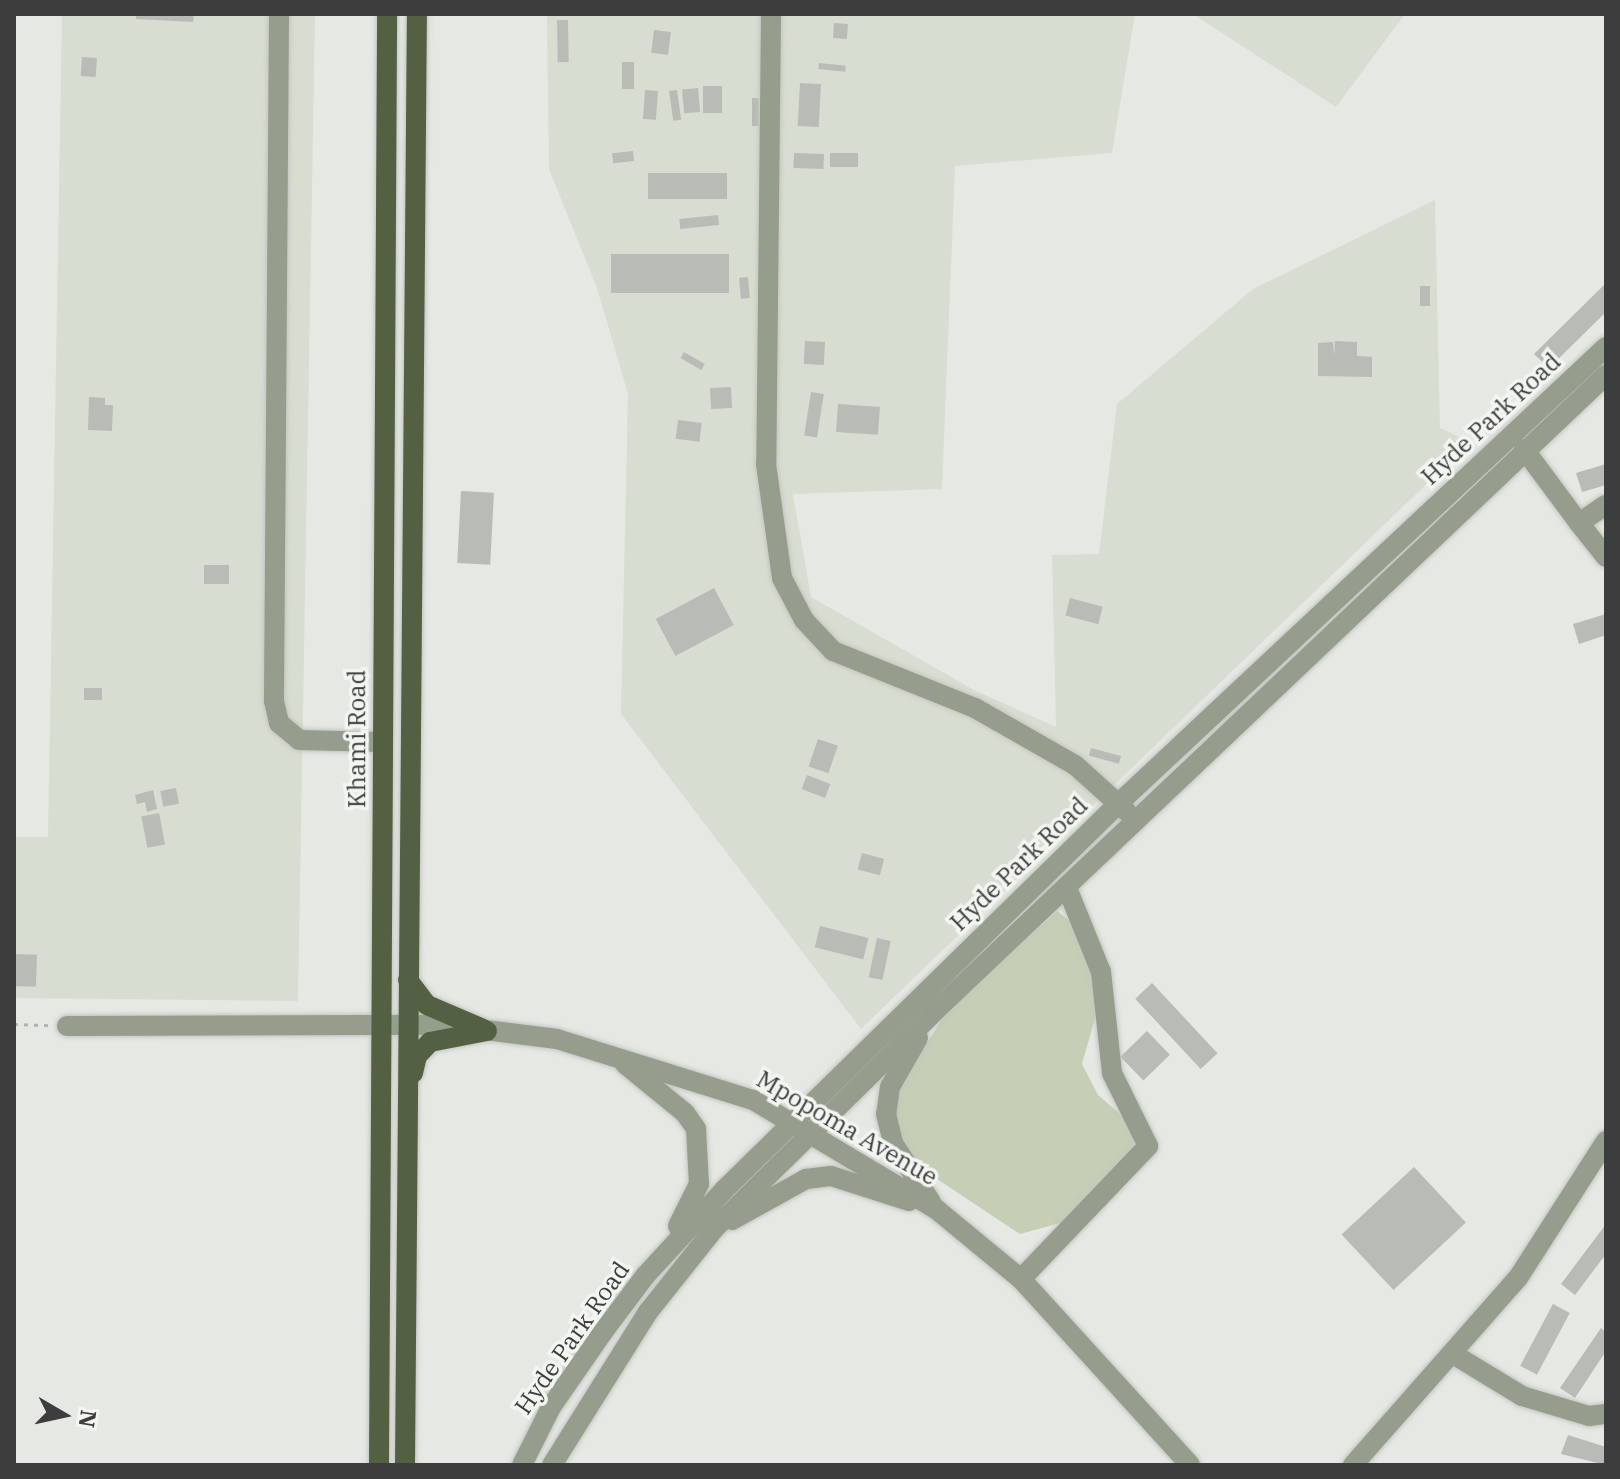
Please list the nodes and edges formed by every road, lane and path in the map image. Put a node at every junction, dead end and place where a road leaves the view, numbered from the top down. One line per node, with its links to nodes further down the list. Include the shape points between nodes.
1 (279, 14): 11 (street, via 274,701 279,723 299,740)
2 (387, 14): 11 (main road, Khami Road)
3 (417, 14): 15 (main road)
4 (771, 14): 12 (street, via 766,464 782,578 804,620 833,651 975,708 1075,765)
5 (1606, 347): 12 (street, Hyde Park Road)
6 (1606, 375): 7 (street, Hyde Park Road)
7 (1524, 449): 9 (street); 13 (street, Hyde Park Road)
8 (1606, 505): 9 (street)
9 (1579, 523): 10 (street)
10 (1606, 557)
11 (383, 742): 17 (main road, Khami Road)
12 (1119, 803): 13 (street); 24 (street, Hyde Park Road)
13 (1135, 822): 14 (street, Hyde Park Road)
14 (1067, 888): 16 (street, Hyde Park Road); 30 (street, via 1101,972 1112,1073 1148,1146)
15 (408, 980): 18 (main road); 21 (main road, via 427,1005)
16 (935, 1011): 25 (street, Hyde Park Road); 27 (street, via 890,1087 886,1114 893,1143)
17 (380, 1022): 18 (street, Mpopoma Avenue); 20 (street, Mpopoma Avenue); 33 (main road, Khami Road)
18 (407, 1022): 21 (street, Mpopoma Avenue); 23 (main road)
19 (14, 1024): 20 (path)
20 (67, 1026)
21 (487, 1031): 22 (street, Mpopoma Avenue, via 557,1039); 23 (main road, via 449,1035 423,1047)
22 (617, 1058): 24 (street, Mpopoma Avenue, via 753,1100); 29 (street, via 685,1113 696,1129 699,1184 692,1205)
23 (408, 1096): 34 (main road)
24 (792, 1122): 25 (street, Mpopoma Avenue); 29 (street, Hyde Park Road)
25 (812, 1132): 27 (street, Mpopoma Avenue); 28 (street, Hyde Park Road)
26 (1606, 1141): 31 (street, via 1518,1278)
27 (936, 1209): 28 (street, via 831,1176 806,1179); 30 (street, Mpopoma Avenue)
28 (714, 1229): 36 (street, Hyde Park Road, via 648,1312)
29 (645, 1276): 35 (street, Hyde Park Road, via 551,1407)
30 (1021, 1279): 37 (street, Mpopoma Avenue)
31 (1453, 1354): 32 (street, via 1522,1396 1589,1416); 38 (street)
32 (1606, 1414)
33 (379, 1465)
34 (405, 1465)
35 (522, 1465)
36 (552, 1465)
37 (1190, 1465)
38 (1353, 1465)

